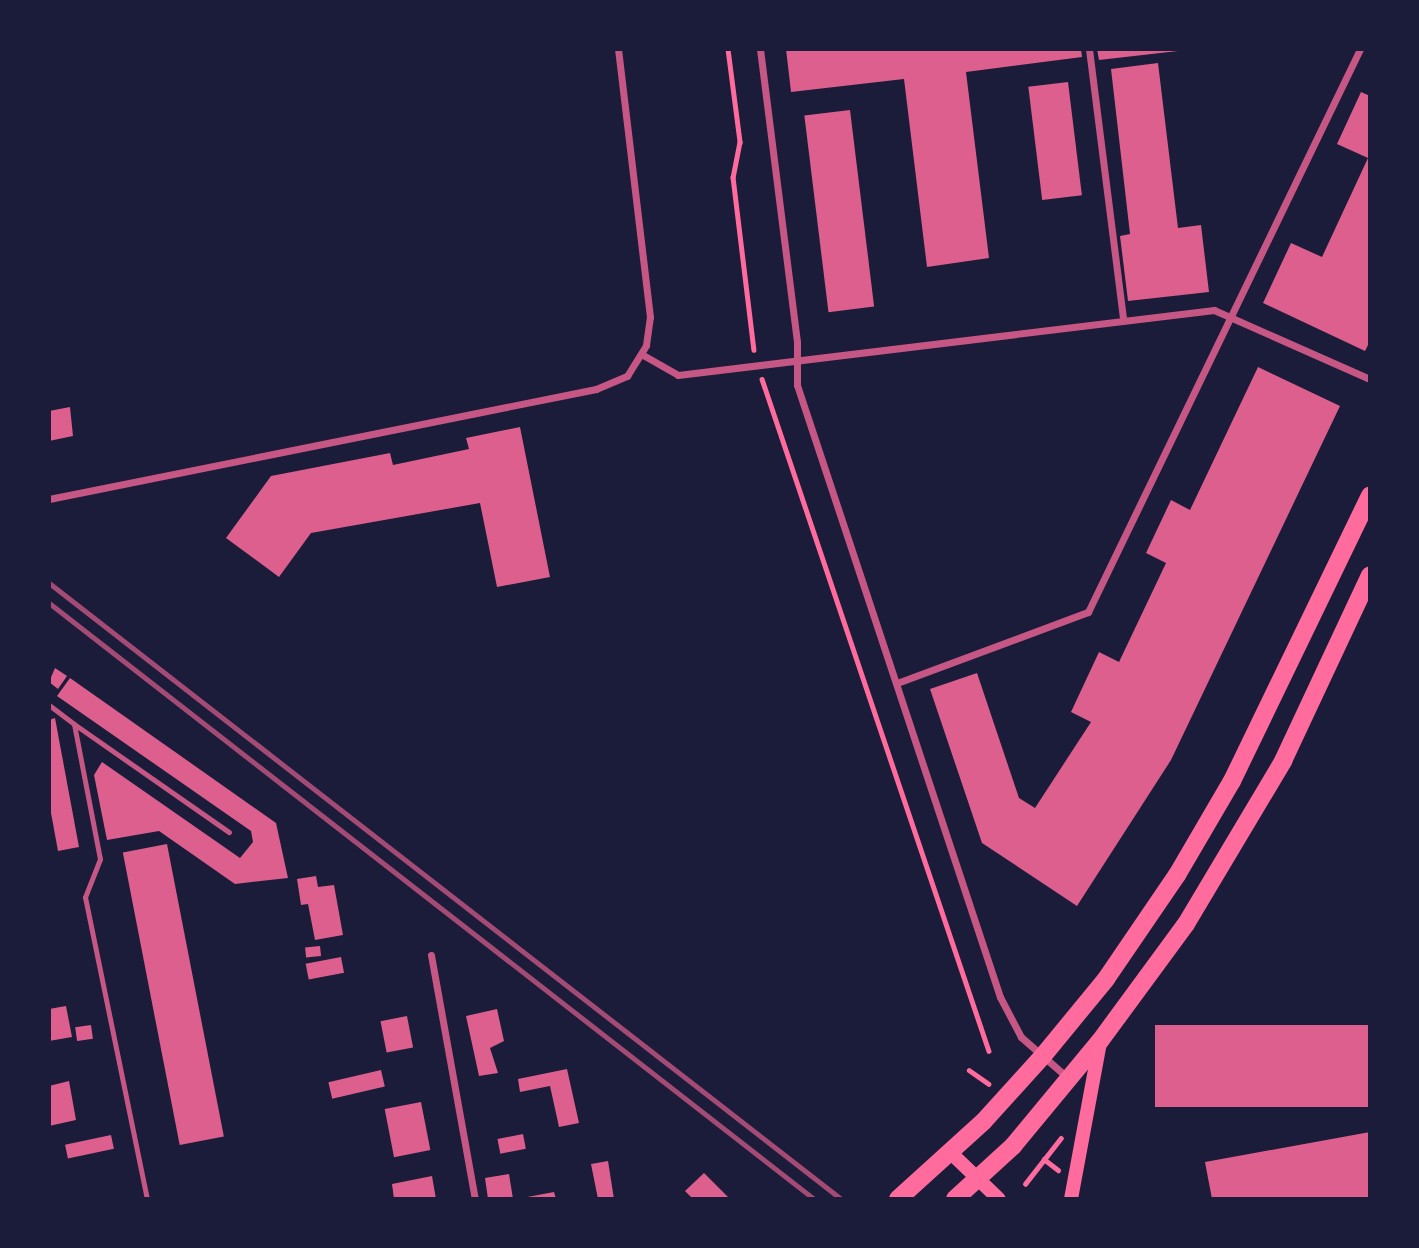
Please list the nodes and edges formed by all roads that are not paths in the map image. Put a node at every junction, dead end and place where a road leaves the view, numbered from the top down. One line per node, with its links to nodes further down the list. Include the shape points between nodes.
1 (618, 49): 7 (street, via 650,317)
2 (760, 49): 8 (street)
3 (1088, 49): 6 (street)
4 (1360, 49): 5 (street)
5 (1233, 316): 6 (street, via 1214,310); 9 (street); 13 (street, via 1088,612)
6 (1123, 320): 8 (street)
7 (643, 355): 8 (street, via 678,375); 11 (street, via 627,376 596,389)
8 (797, 361): 13 (street, via 797,386)
9 (1370, 379)
10 (1370, 496): 19 (main road, via 1226,793 1127,949)
11 (49, 499)
12 (1370, 575): 18 (main road, via 1283,761 1249,821 1179,934)
13 (897, 682): 19 (street, via 1000,997 1013,1028)
14 (49, 705): 15 (lane)
15 (74, 724): 16 (lane); 23 (lane, via 100,859 86,897)
16 (229, 832)
17 (430, 955): 24 (street)
18 (1100, 1041): 20 (main road); 28 (main road)
19 (1042, 1057): 20 (street); 21 (main road)
20 (1069, 1079): 22 (main road)
21 (951, 1153): 22 (main road); 25 (main road)
22 (978, 1180): 26 (main road); 27 (main road)
23 (147, 1199)
24 (475, 1199)
25 (898, 1199)
26 (955, 1199)
27 (999, 1199)
28 (1071, 1199)

